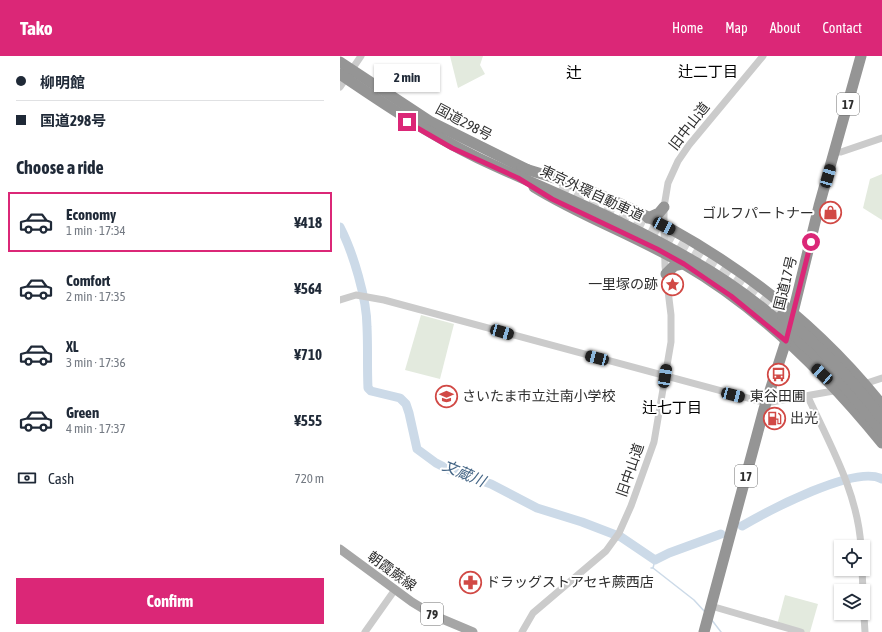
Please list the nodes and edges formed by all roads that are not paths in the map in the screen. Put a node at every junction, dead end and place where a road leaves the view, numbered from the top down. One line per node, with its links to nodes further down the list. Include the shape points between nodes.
1 (361, 56): 6 (street)
2 (763, 56): 12 (street, 旧中山道, via 705,124 678,161 668,183)
3 (861, 56): 9 (highway, 国道17号 / 17)
4 (340, 62): 6 (highway, 国道298号)
5 (340, 66): 28 (highway, 東京外環自動車道, bridge, via 385,98 444,133 648,227 700,256 761,298 807,337 846,376)
6 (352, 70): 7 (street); 10 (highway, 国道298号, via 431,122)
7 (341, 80): 10 (highway, 国道298号, via 433,138); 29 (highway, 東京外環自動車道, bridge, via 441,139 644,234 696,262 782,325 840,381)
8 (882, 138): 9 (street)
9 (835, 152): 19 (highway, 国道17号 / 17, via 819,206)
10 (520, 173): 11 (highway, 国道298号); 13 (highway, via 561,179); 15 (highway, via 552,199)
11 (558, 190)
12 (664, 207): 13 (highway, via 656,215); 14 (street, 旧中山道)
13 (648, 218): 14 (highway)
14 (664, 226): 15 (street, 旧中山道); 19 (highway, via 733,267)
15 (665, 253): 16 (highway); 17 (street, 旧中山道)
16 (684, 264): 17 (highway, via 674,266); 20 (highway, via 731,296)
17 (666, 274): 21 (street, 旧中山道, via 671,330)
18 (340, 300): 21 (street, via 356,295 384,300)
19 (793, 315): 20 (highway, 国道17号 / 17); 23 (highway)
20 (786, 341): 24 (highway); 26 (highway, 国道17号 / 17)
21 (665, 376): 26 (street); 38 (street, 旧中山道, via 650,454 618,536 600,557 534,612)
22 (882, 378): 23 (street)
23 (864, 384): 24 (street); 27 (highway)
24 (838, 391): 25 (street); 30 (highway)
25 (808, 397): 26 (street); 31 (street, via 848,484)
26 (766, 403): 34 (highway, 国道17号 / 17)
27 (882, 406)
28 (882, 418)
29 (882, 432)
30 (882, 443)
31 (860, 540)
32 (340, 549): 33 (main road, 朝霞蕨線 / 79)
33 (394, 591): 36 (street); 37 (main road, 朝霞蕨線 / 79, via 435,616)
34 (709, 612): 39 (highway, 国道17号 / 17); 40 (street)
35 (864, 620): 41 (street)
36 (365, 632)
37 (473, 632)
38 (522, 632)
39 (704, 632)
40 (802, 632)
41 (865, 632)

